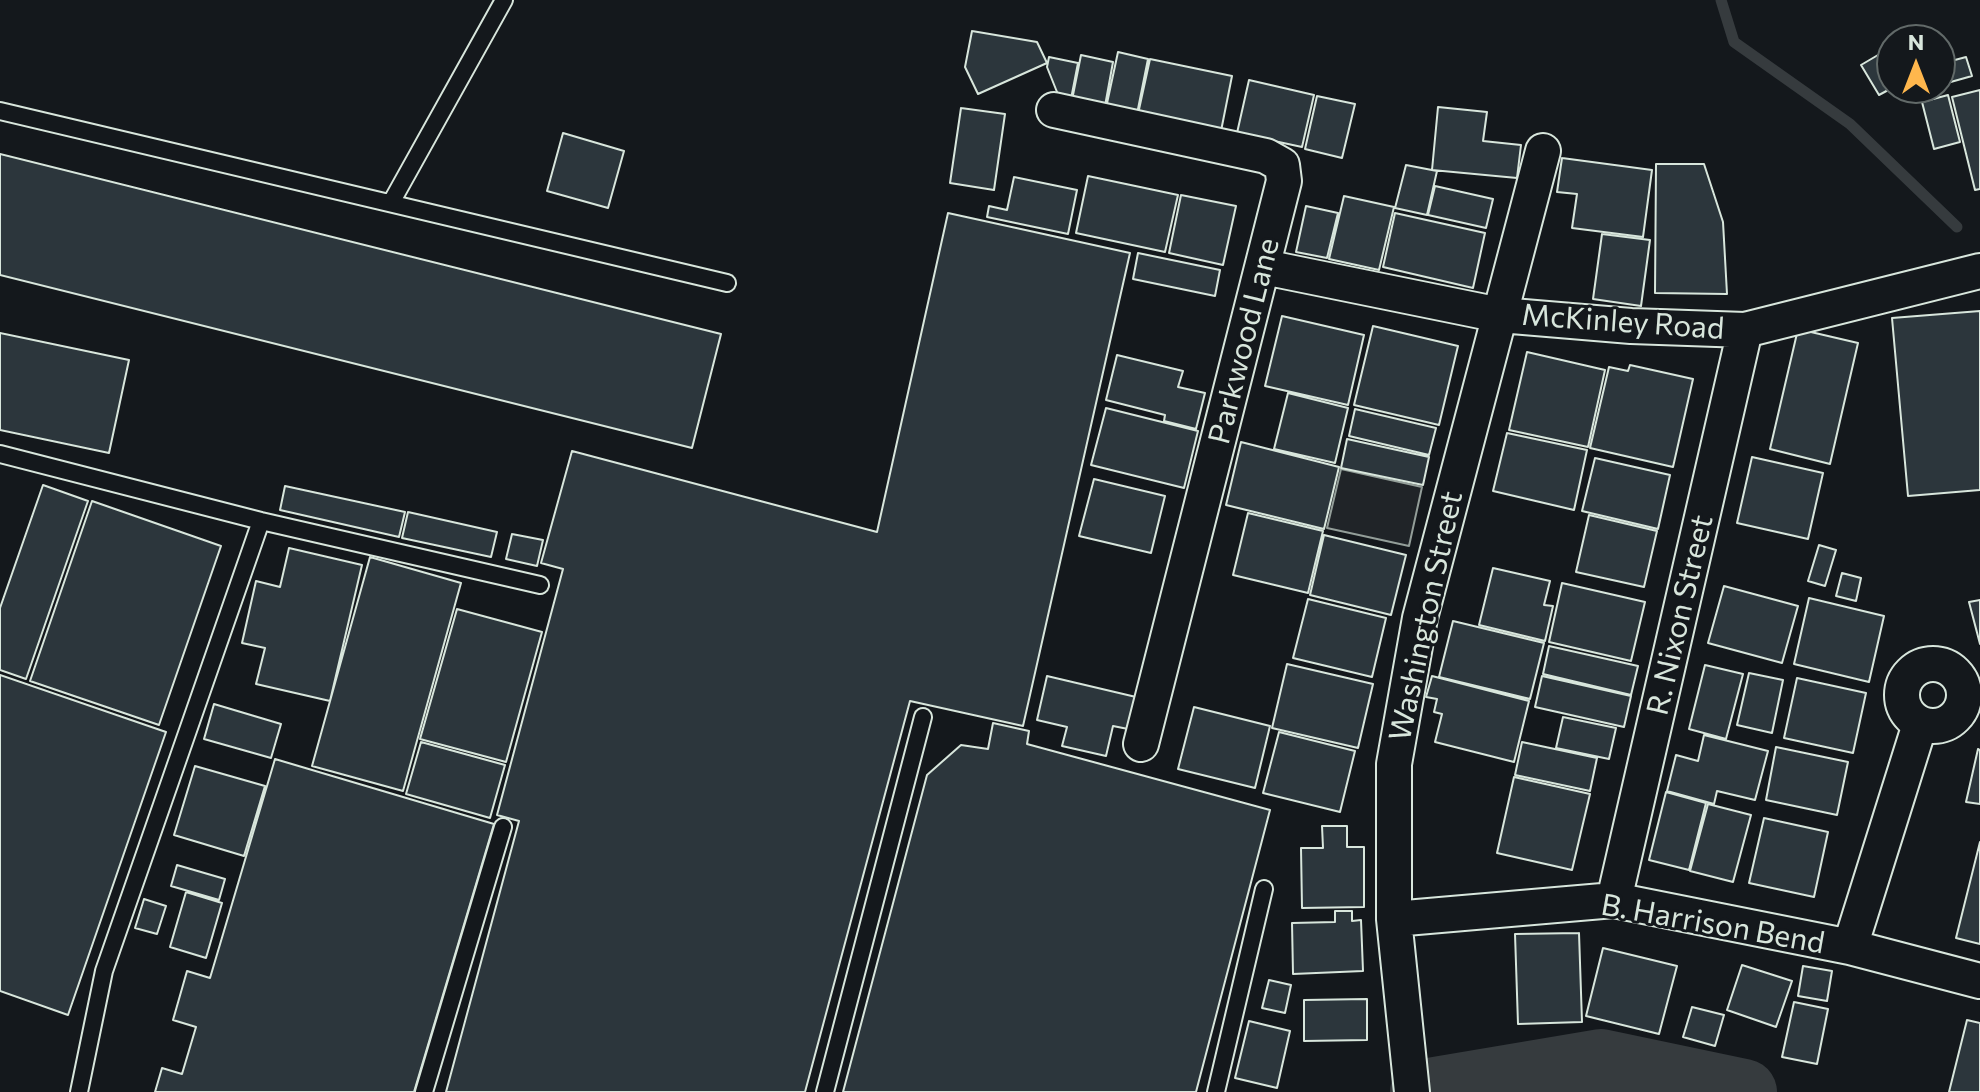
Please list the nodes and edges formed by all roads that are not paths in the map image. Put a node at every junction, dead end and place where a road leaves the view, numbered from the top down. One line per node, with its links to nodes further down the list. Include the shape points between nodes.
1 (504, 0): 5 (lane)
2 (1054, 110): 6 (street, Parkwood Lane, via 1266,156 1282,165 1284,181)
3 (0, 111): 5 (lane)
4 (1543, 151): 9 (street, Washington Street)
5 (392, 201): 8 (lane)
6 (1264, 267): 9 (street, McKinley Road); 16 (street, Parkwood Lane)
7 (1980, 271): 10 (street, McKinley Road)
8 (727, 283)
9 (1500, 315): 10 (street, McKinley Road); 20 (street, Washington Street, via 1420,618 1394,764)
10 (1745, 330): 19 (street, R. Nixon Street)
11 (0, 454): 12 (lane)
12 (261, 521): 13 (lane); 24 (lane, via 104,971)
13 (540, 585)
14 (923, 717): 26 (lane)
15 (1920, 724): 21 (street)
16 (1141, 744)
17 (503, 827): 25 (lane)
18 (1264, 889): 27 (lane)
19 (1614, 900): 20 (street, B. Harrison Bend); 21 (street, B. Harrison Bend)
20 (1394, 919): 23 (street, Washington Street)
21 (1850, 947): 22 (street, B. Harrison Bend)
22 (1980, 981)
23 (1411, 1083)
24 (79, 1092)
25 (424, 1092)
26 (825, 1092)
27 (1216, 1092)

